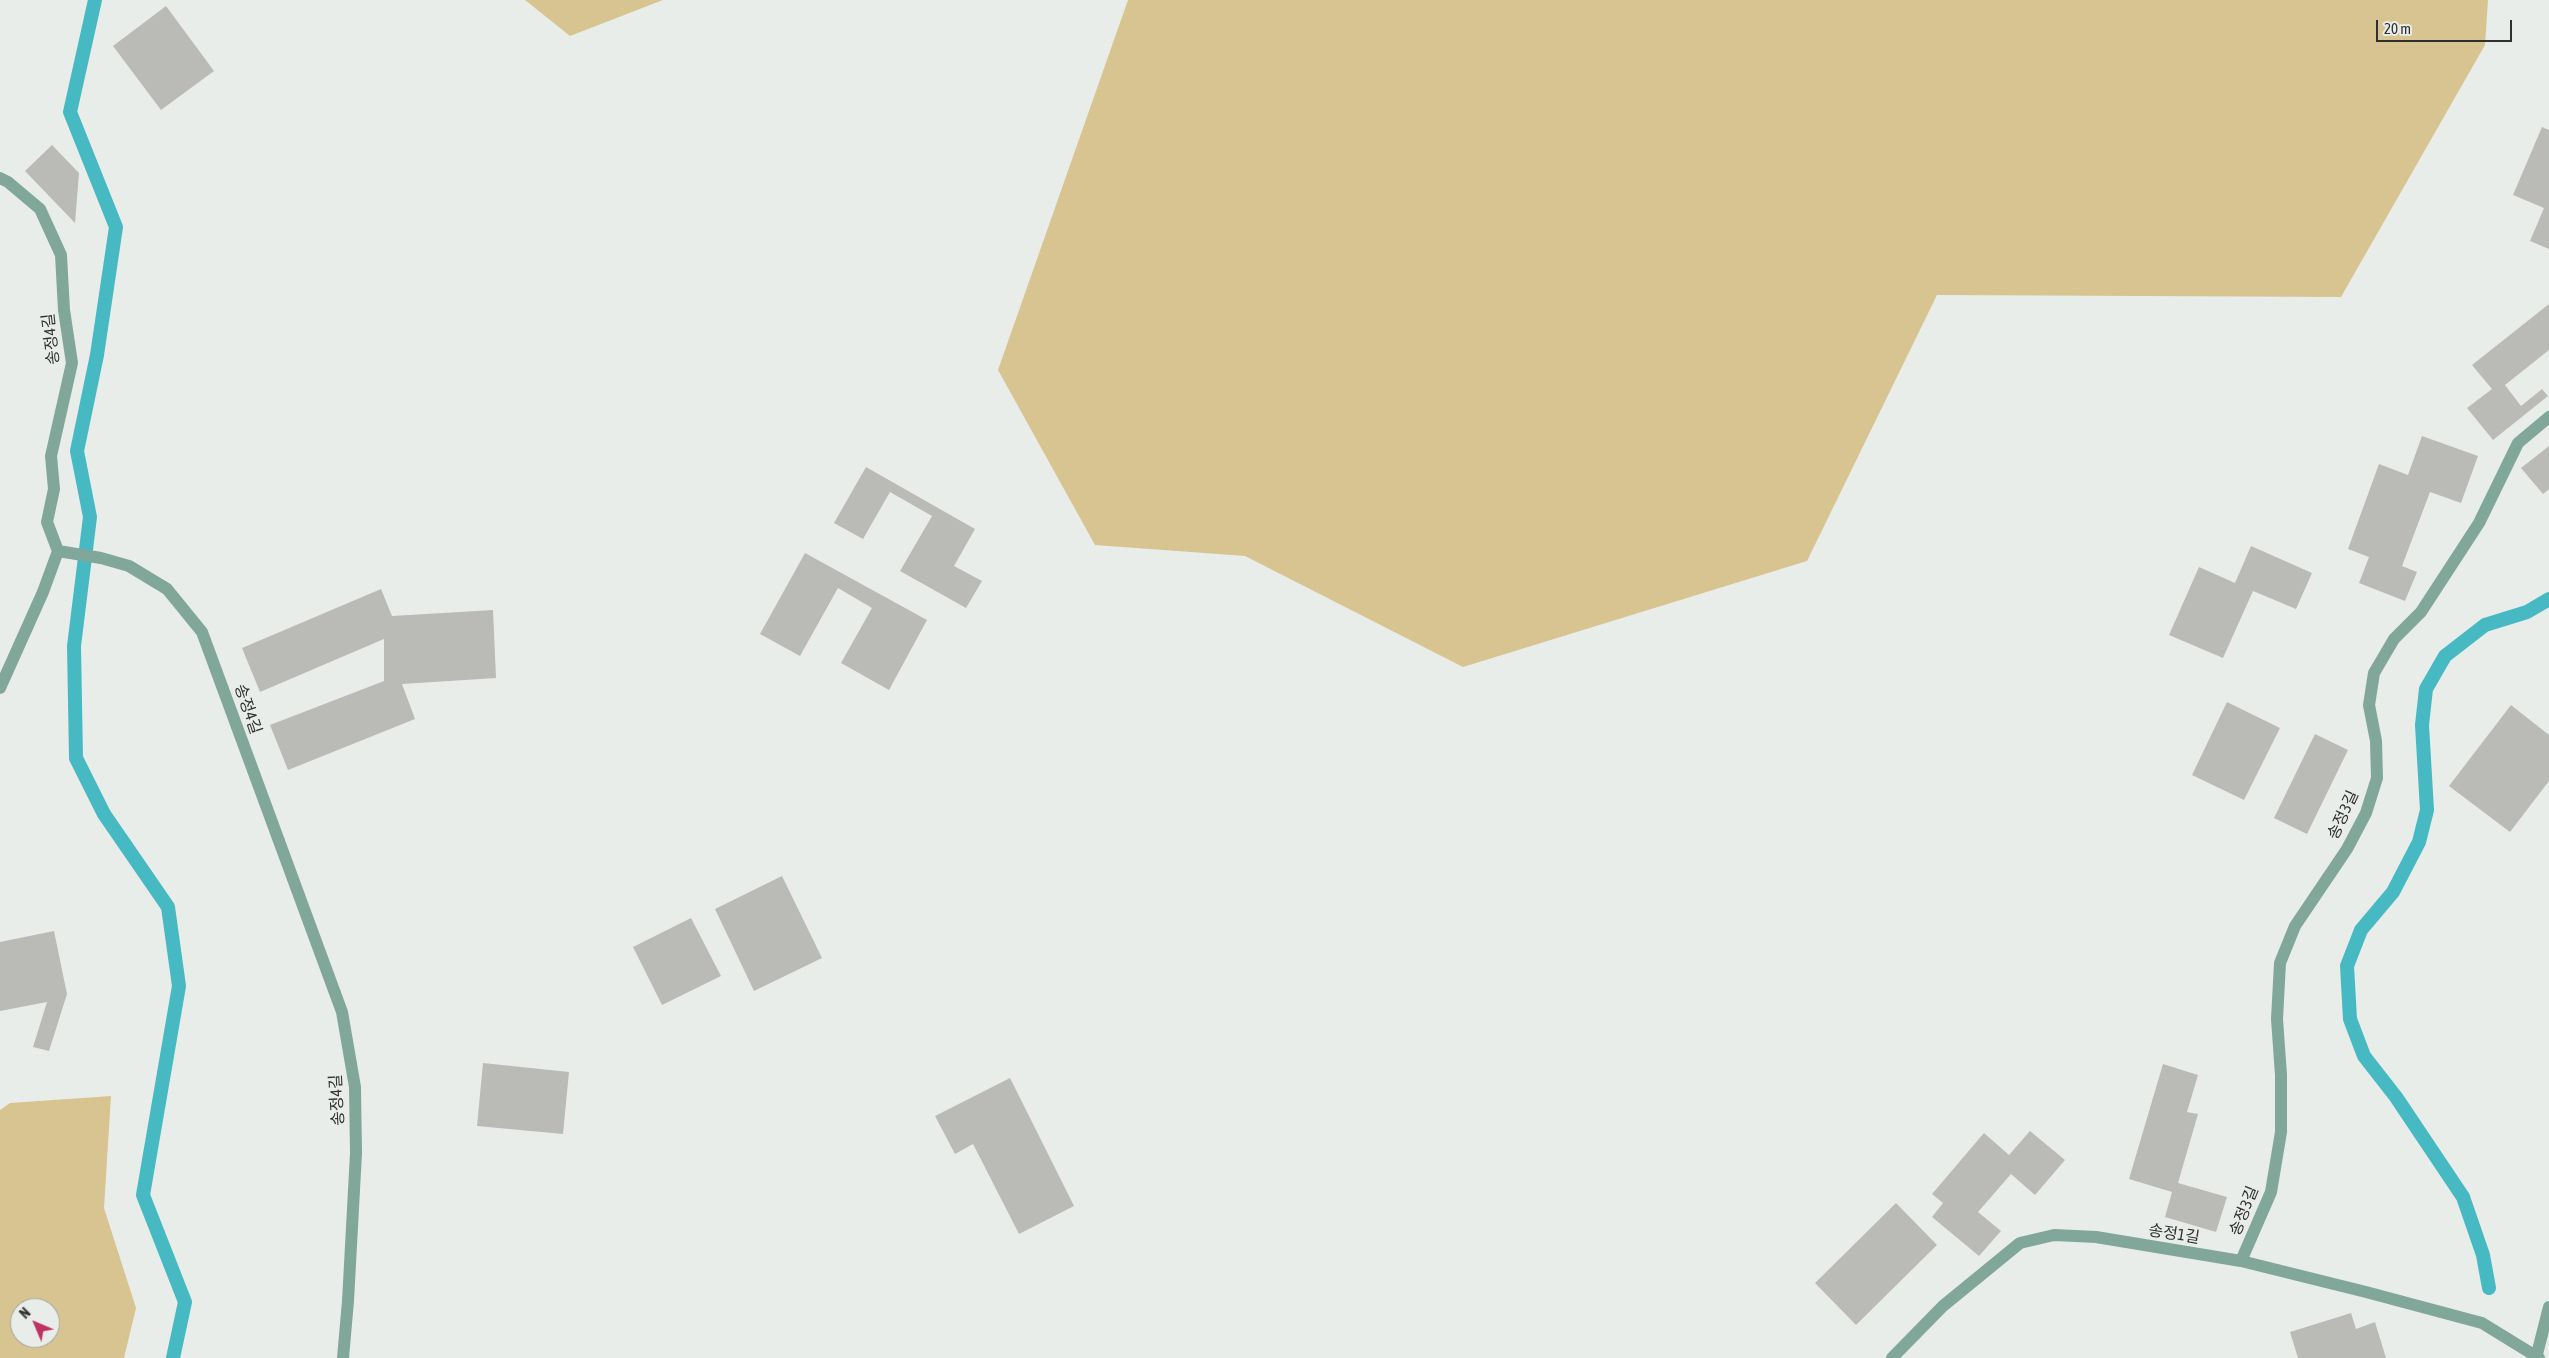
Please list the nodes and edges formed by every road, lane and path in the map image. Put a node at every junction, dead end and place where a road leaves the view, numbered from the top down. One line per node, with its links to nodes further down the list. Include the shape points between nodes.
1 (0, 178): 3 (street, 송정4길, via 40,209 61,255 64,310 72,363 51,456 54,489 47,522)
2 (2549, 417): 5 (street, 송정3길, via 2518,443 2479,523 2421,612 2394,639 2374,673 2369,706 2376,741 2377,778 2366,813 2347,848 2295,926 2280,963 2276,1019 2281,1075 2281,1132 2270,1192)
3 (58, 552): 4 (street); 7 (street, 송정4길, via 129,566 168,589 202,632 342,1012 356,1087)
4 (0, 688)
5 (2240, 1261): 8 (street, 송정1길, via 2096,1237 2054,1235 2020,1243 1943,1306); 9 (street, 송정1길, via 2482,1323)
6 (2549, 1307): 9 (street)
7 (343, 1358)
8 (1892, 1358)
9 (2537, 1358)

